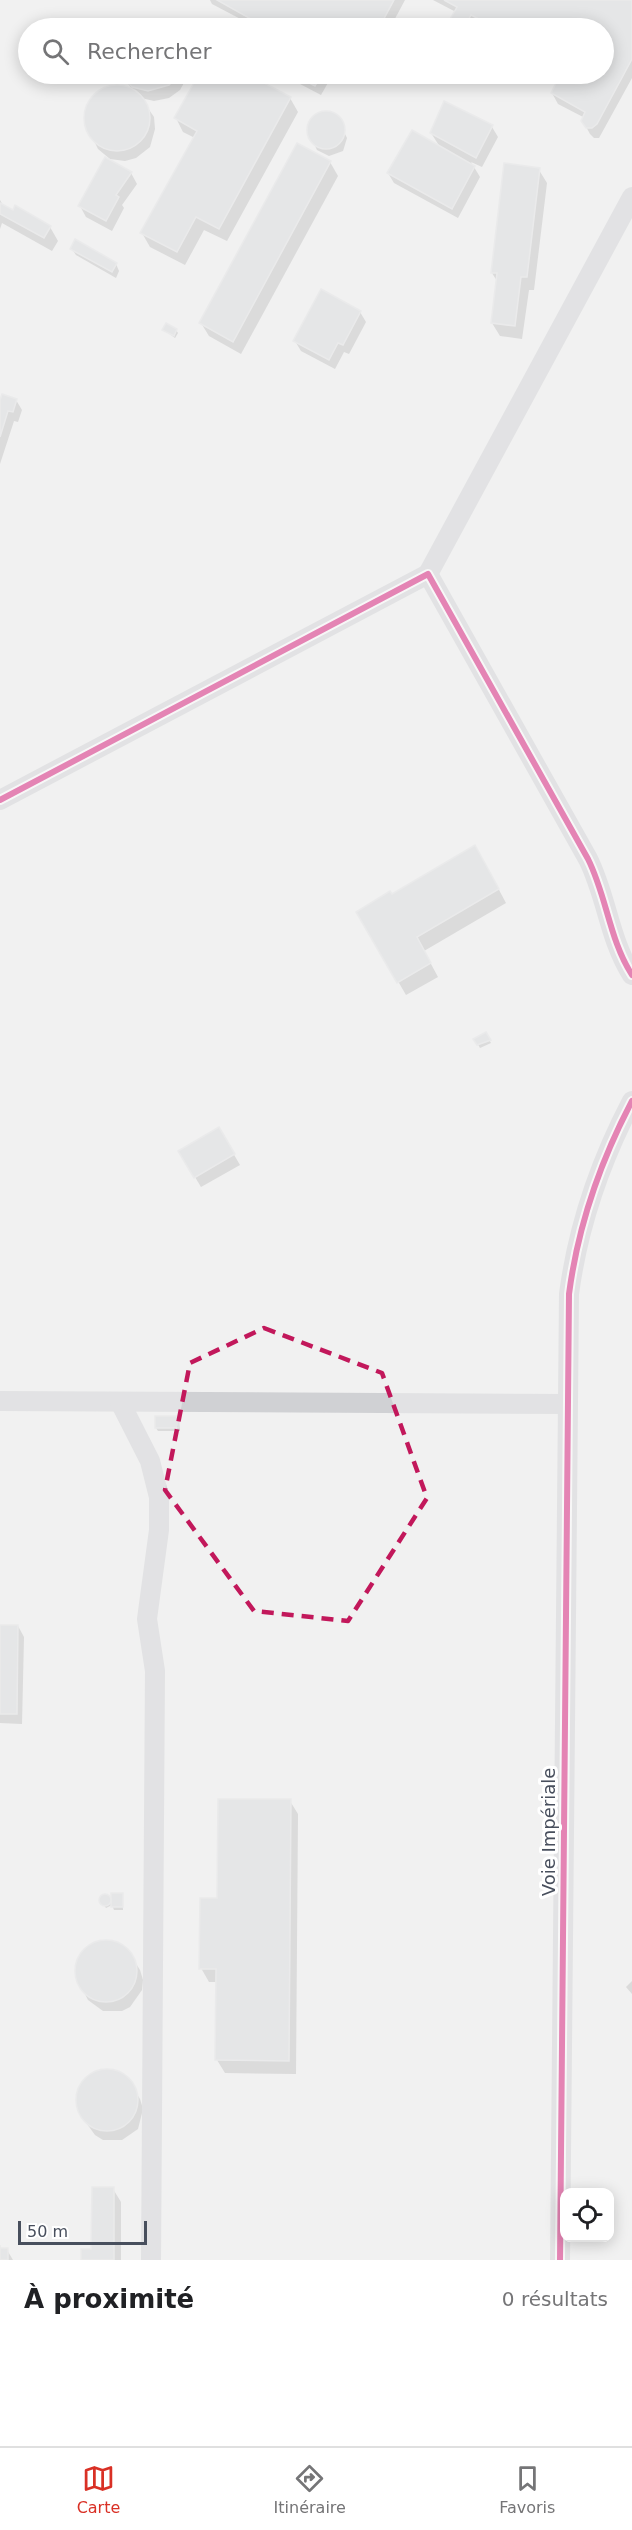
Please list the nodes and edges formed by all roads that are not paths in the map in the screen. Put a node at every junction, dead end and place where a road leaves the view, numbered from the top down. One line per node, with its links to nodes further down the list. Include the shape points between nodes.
1 (632, 197): 2 (street)
2 (428, 574): 3 (street); 4 (street, via 588,859 615,943)
3 (0, 800)
4 (632, 975)
5 (632, 1101): 8 (street, Voie Impériale, via 597,1180 576,1247 569,1294)
6 (0, 1401): 7 (street)
7 (120, 1402): 8 (street); 9 (street, via 154,1469 160,1508 147,1619 155,1671)
8 (566, 1404): 10 (street, Voie Impériale)
9 (151, 2260)
10 (560, 2260)

